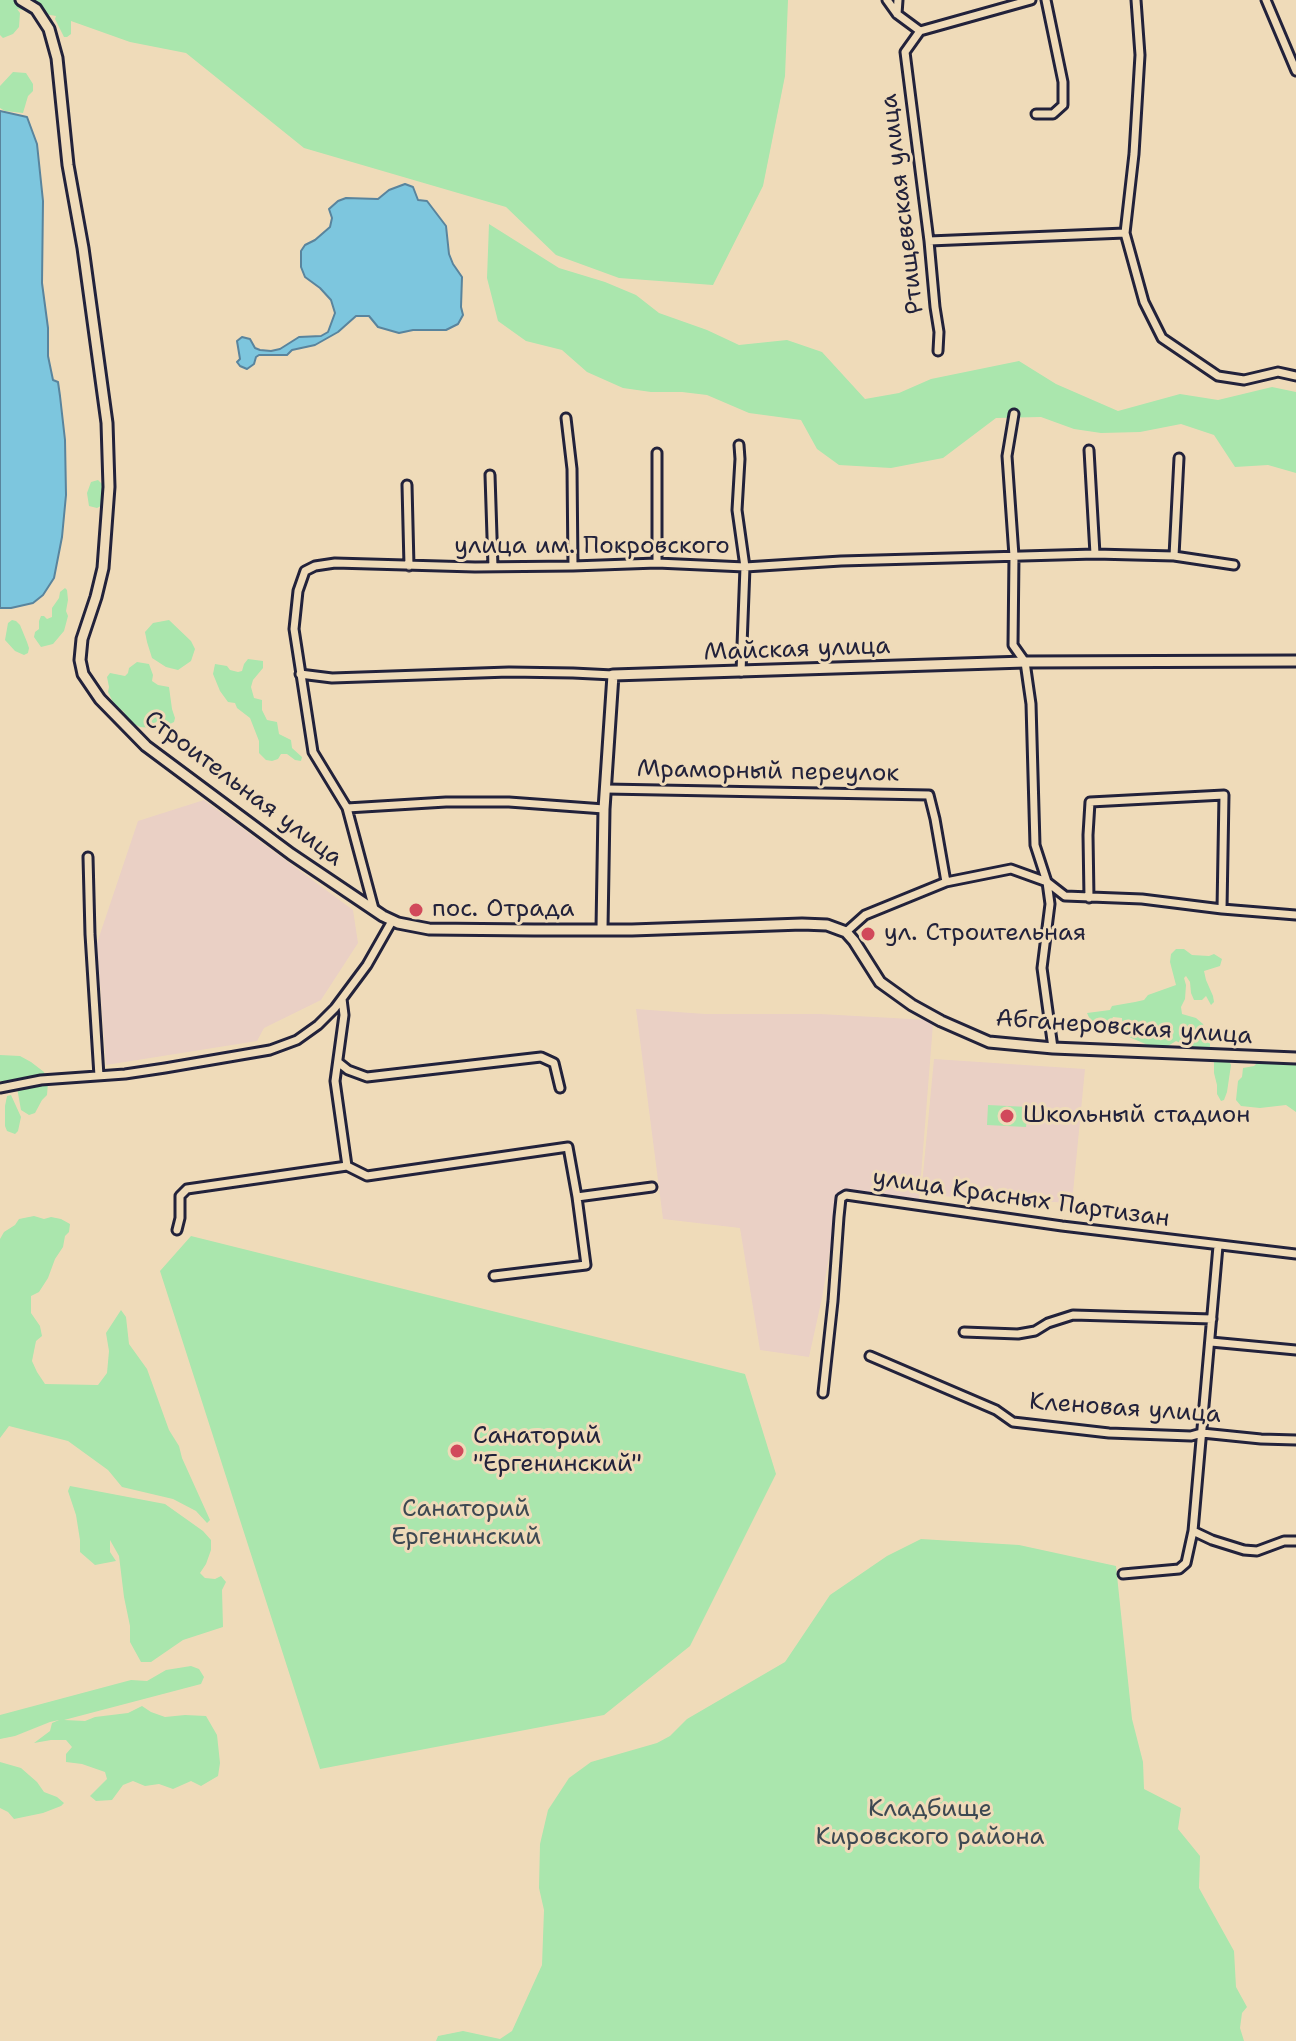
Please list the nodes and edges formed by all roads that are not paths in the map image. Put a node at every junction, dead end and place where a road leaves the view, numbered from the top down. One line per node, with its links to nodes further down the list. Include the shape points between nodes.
1 (21, 0): 45 (street, Строительная улица, via 36,9 49,29 57,58 104,397 108,515 103,568 82,639 83,674 146,746)
2 (887, 0): 8 (street)
3 (898, 0): 8 (street)
4 (1031, 0): 9 (street)
5 (1046, 0): 11 (street, via 1063,105 1053,114)
6 (1136, 0): 12 (street, via 1140,55)
7 (1266, 0): 10 (street)
8 (897, 14): 9 (street)
9 (920, 31): 13 (street, Ртищевская улица, via 905,52)
10 (1296, 71)
11 (1036, 114)
12 (1125, 233): 13 (street); 15 (street, via 1144,302 1162,338 1218,376)
13 (929, 241): 14 (street, Ртищевская улица)
14 (938, 351)
15 (1296, 376)
16 (1014, 414): 24 (street, via 1007,456)
17 (566, 418): 30 (street)
18 (739, 445): 32 (street, via 737,510)
19 (1089, 450): 25 (street)
20 (657, 453): 27 (street)
21 (1179, 458): 26 (street)
22 (490, 475): 31 (street)
23 (407, 485): 29 (street)
24 (1014, 554): 25 (street, улица им. Покровского); 32 (street, улица им. Покровского); 34 (street, via 1013,645)
25 (1095, 554): 26 (street, улица им. Покровского)
26 (1174, 556): 28 (street, улица им. Покровского)
27 (657, 563): 30 (street, улица им. Покровского); 32 (street, улица им. Покровского)
28 (1234, 565)
29 (409, 566): 31 (street, улица им. Покровского); 36 (street, улица им. Покровского, via 335,563 305,571 294,629)
30 (573, 566): 31 (street, улица им. Покровского)
31 (493, 567)
32 (745, 567): 35 (street)
33 (1296, 661): 34 (street, Майская улица)
34 (1025, 662): 35 (street, Майская улица); 43 (street, via 1035,845)
35 (741, 672): 37 (street, Майская улица)
36 (300, 674): 37 (street, Майская улица); 39 (street, улица им. Покровского, via 313,752)
37 (613, 675): 38 (street)
38 (606, 789): 40 (street); 42 (street, Мраморный переулок, via 929,795)
39 (347, 808): 40 (street, via 509,802); 45 (street, улица им. Покровского)
40 (604, 809): 49 (street)
41 (88, 857): 55 (street)
42 (946, 882): 43 (street, via 1011,869); 50 (street, via 865,915)
43 (1047, 882): 44 (street, via 1065,896); 52 (street, via 1050,904 1042,968)
44 (1089, 898): 46 (street); 46 (street, via 1090,802 1224,795)
45 (374, 909): 48 (street, Строительная улица)
46 (1222, 909): 47 (street)
47 (1296, 915)
48 (392, 921): 49 (street, Строительная улица, via 429,929); 51 (street)
49 (602, 928): 50 (street, Строительная улица, via 802,924)
50 (846, 932): 52 (street, Абганеровская улица, via 880,982 912,1005 989,1042)
51 (342, 999): 54 (street); 55 (street, via 297,1040 270,1050)
52 (1053, 1048): 53 (street, Абганеровская улица)
53 (1296, 1058)
54 (338, 1062): 57 (street, via 367,1077 541,1057 554,1063); 58 (street, via 335,1081)
55 (99, 1076): 56 (street)
56 (0, 1088)
57 (560, 1088)
58 (347, 1166): 60 (street, via 367,1176 568,1147); 61 (street, via 187,1189 180,1196)
59 (652, 1187): 60 (street)
60 (577, 1197): 64 (street, via 586,1265)
61 (177, 1230)
62 (1218, 1246): 63 (street, улица Красных Партизан); 65 (street); 70 (street, улица Красных Партизан, via 846,1195 841,1198)
63 (1296, 1254)
64 (494, 1276)
65 (1212, 1319): 66 (street, via 1073,1315 1018,1334); 67 (street)
66 (964, 1332)
67 (1211, 1342): 68 (street); 71 (street)
68 (1296, 1350)
69 (870, 1356): 71 (street, Кленовая улица, via 1013,1422 1109,1433)
70 (823, 1393)
71 (1202, 1433): 72 (street, Кленовая улица); 73 (street)
72 (1296, 1440)
73 (1193, 1531): 74 (street, via 1244,1550); 75 (street, via 1186,1563 1179,1569)
74 (1296, 1541)
75 (1123, 1574)

